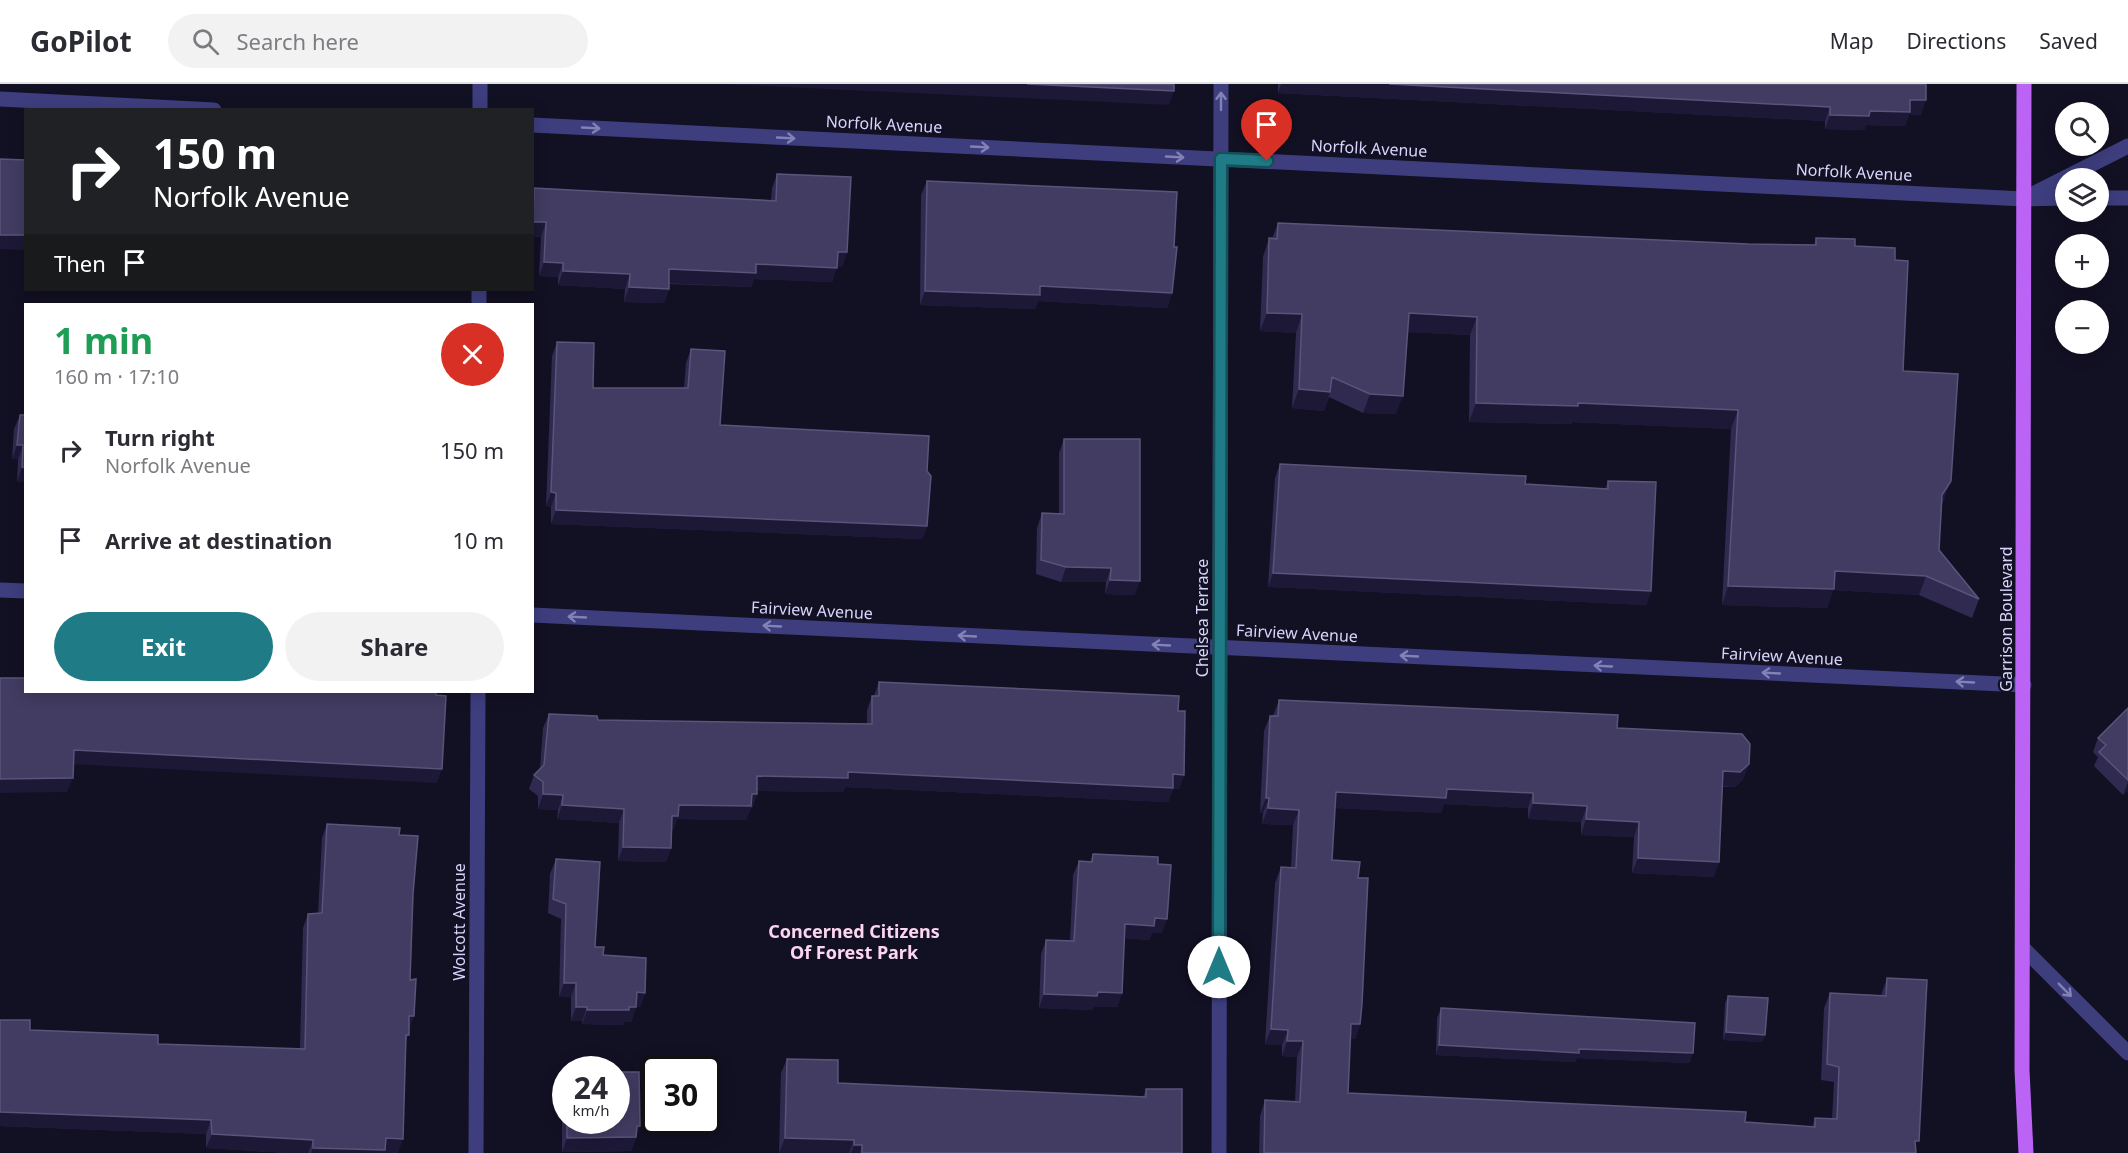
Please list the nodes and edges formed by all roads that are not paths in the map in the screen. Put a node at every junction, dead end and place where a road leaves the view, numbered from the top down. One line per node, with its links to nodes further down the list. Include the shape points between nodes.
1 (480, 84): 6 (street)
2 (1221, 84): 9 (street, Chelsea Terrace, one-way to 2)
3 (2024, 84): 13 (main road, Garrison Boulevard)
4 (0, 99): 5 (street)
5 (175, 108)
6 (480, 108)
7 (534, 125): 9 (street, Norfolk Avenue, one-way to 9)
8 (2128, 146): 13 (street)
9 (1221, 159): 13 (street, Norfolk Avenue); 17 (street, Chelsea Terrace)
10 (2055, 198): 13 (street, Norfolk Avenue)
11 (2109, 198): 12 (street)
12 (2128, 198)
13 (2024, 199): 18 (main road, Garrison Boulevard)
14 (0, 590): 15 (street)
15 (24, 591)
16 (534, 615): 17 (street, Fairview Avenue, one-way to 16)
17 (1220, 647): 18 (street, Fairview Avenue, one-way to 17); 23 (street, Chelsea Terrace)
18 (2024, 685): 20 (main road, Garrison Boulevard)
19 (478, 693): 22 (street, Wolcott Avenue)
20 (2024, 949): 21 (street, one-way to 21); 24 (main road, Garrison Boulevard, via 2022,1070)
21 (2128, 1053)
22 (476, 1153)
23 (1219, 1153)
24 (2026, 1153)

